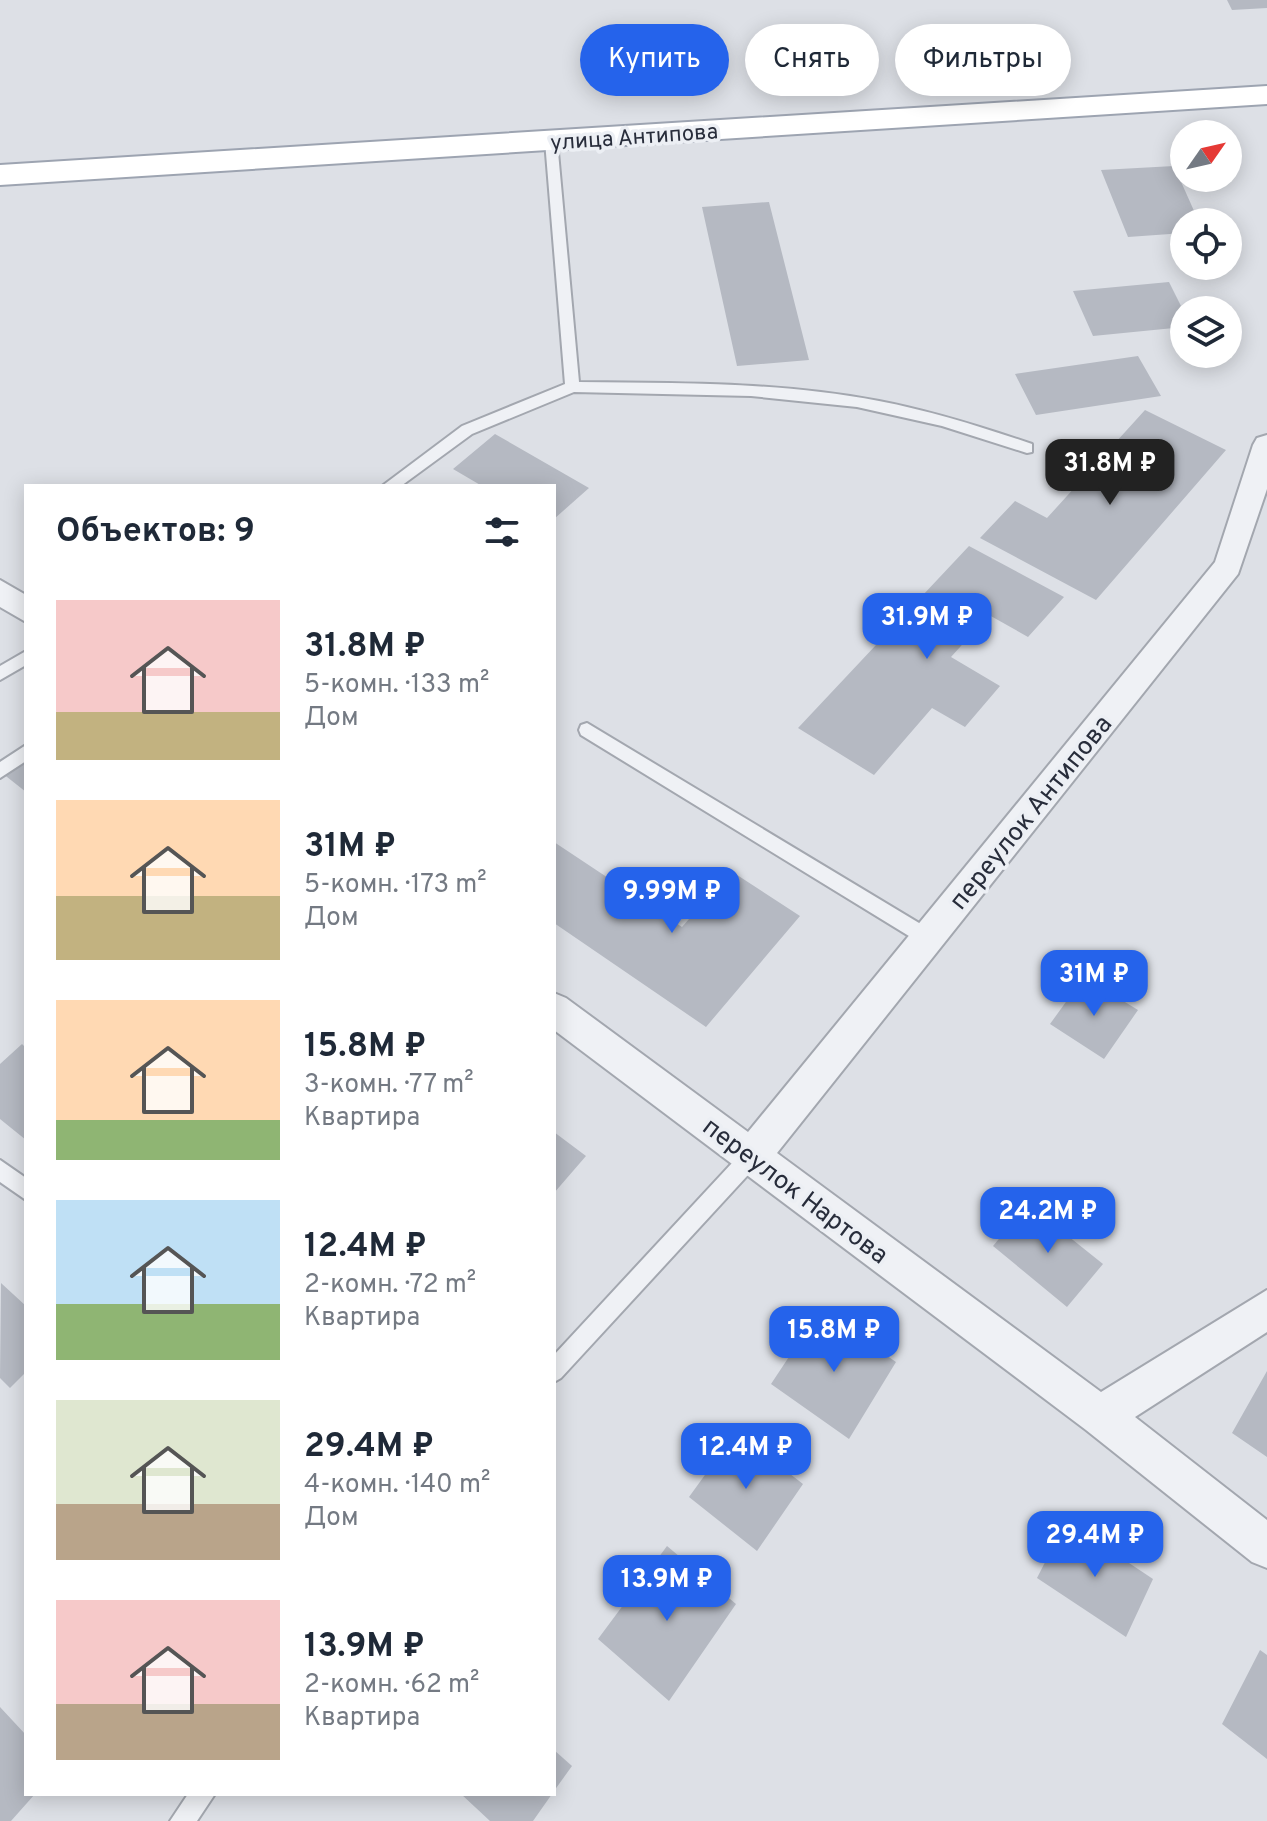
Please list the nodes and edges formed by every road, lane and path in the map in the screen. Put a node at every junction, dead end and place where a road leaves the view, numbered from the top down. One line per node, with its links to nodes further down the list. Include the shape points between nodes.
1 (1267, 95): 2 (main road, улица Антипова)
2 (551, 141): 3 (main road, улица Антипова); 4 (lane)
3 (0, 175)
4 (572, 387): 6 (lane, via 694,389 857,402 952,423); 7 (lane, via 467,430)
5 (1267, 445): 15 (street, переулок Антипова, via 1228,566)
6 (1027, 448)
7 (393, 484)
8 (0, 591): 9 (street)
9 (24, 609)
10 (24, 658): 11 (lane)
11 (0, 674)
12 (587, 730): 15 (lane)
13 (24, 753): 14 (lane)
14 (0, 771)
15 (928, 938): 17 (street, переулок Антипова)
16 (556, 1010): 17 (street, переулок Нартова)
17 (752, 1156): 21 (lane); 22 (street, переулок Нартова)
18 (0, 1169): 19 (lane)
19 (24, 1189)
20 (1267, 1309): 22 (street)
21 (556, 1369)
22 (1100, 1416): 23 (street, переулок Нартова)
23 (1267, 1547)
24 (201, 1796): 25 (lane)
25 (182, 1821)

